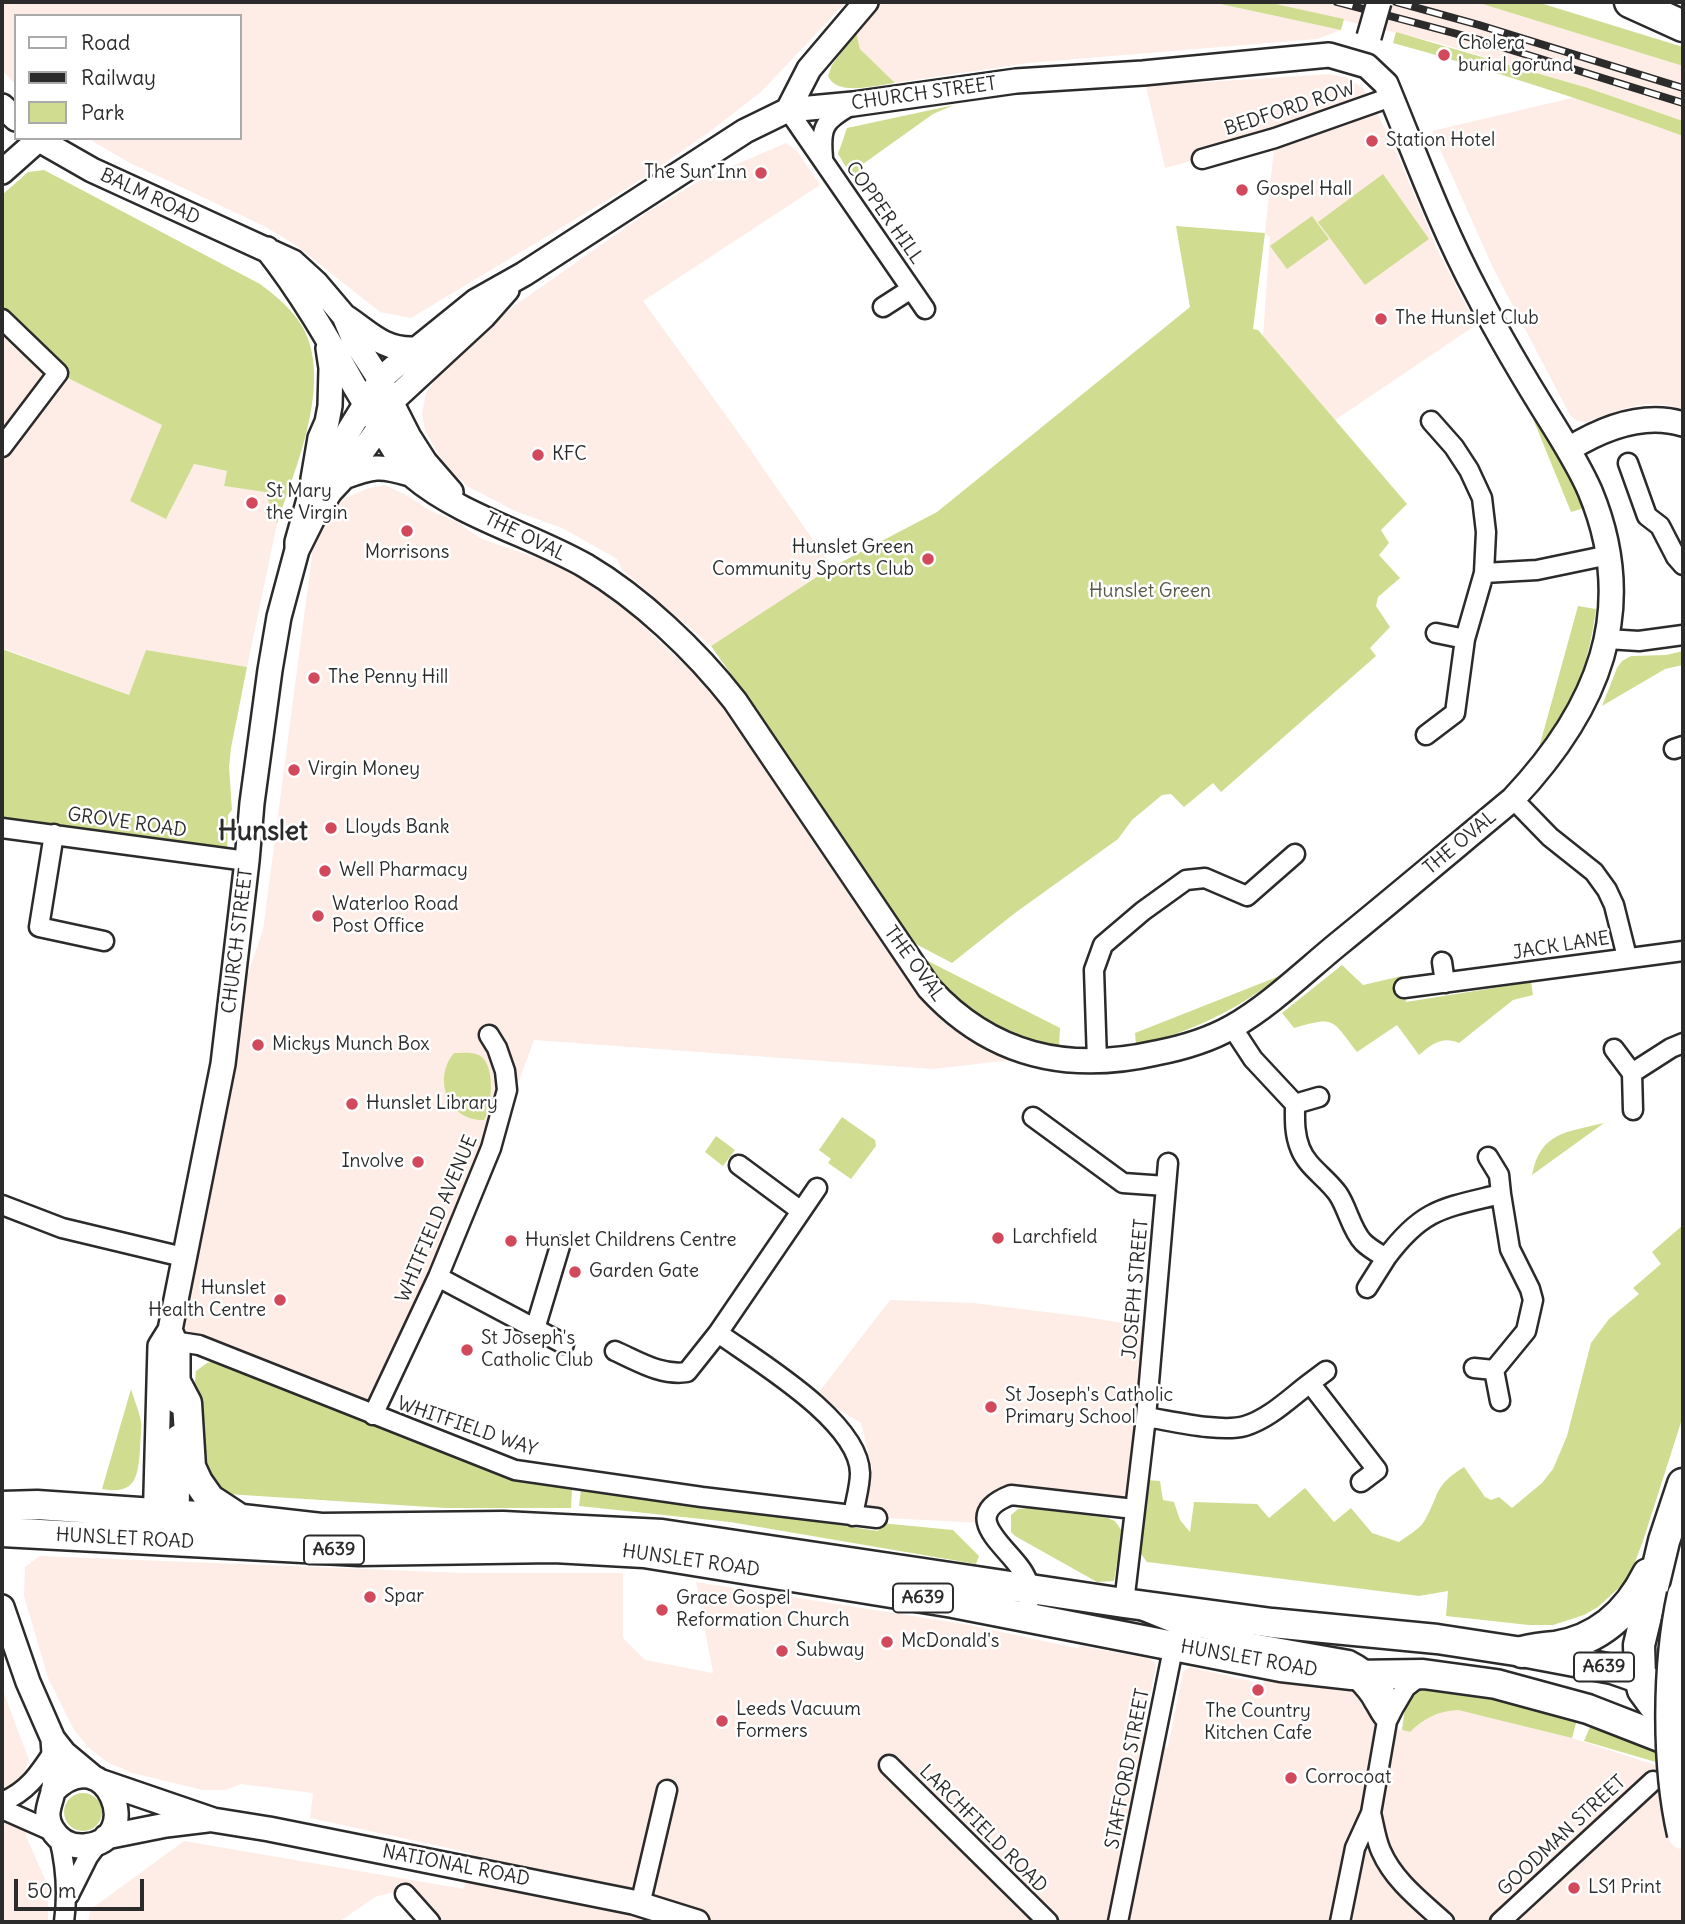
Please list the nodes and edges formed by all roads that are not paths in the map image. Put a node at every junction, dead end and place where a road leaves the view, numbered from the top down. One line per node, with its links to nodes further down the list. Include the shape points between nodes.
1 (866, 2): 8 (street, via 809,69)
2 (1379, 2): 5 (street, bridge)
3 (1630, 2): 4 (highway)
4 (1683, 26)
5 (1367, 66): 6 (street, THE OVAL, via 1386,84); 7 (street, CHURCH STREET, via 1329,55 1016,81)
6 (1391, 97): 11 (street, BEDFORD ROW); 30 (street, THE OVAL, via 1476,293)
7 (853, 104): 8 (street, CHURCH STREET); 12 (street, COPPER HILL, via 823,127)
8 (788, 110): 12 (street, COPPER HILL); 15 (street, CHURCH STREET, via 745,131)
9 (36, 140): 13 (street)
10 (39, 140): 14 (street, BALM ROAD, via 129,188)
11 (1202, 159)
12 (823, 161): 16 (street, COPPER HILL)
13 (2, 172)
14 (267, 249): 19 (street, BALM ROAD, via 293,262); 21 (street, BALM ROAD)
15 (524, 274): 22 (street, CHURCH STREET, via 476,301); 24 (street, CHURCH STREET)
16 (911, 289): 17 (street, COPPER HILL); 18 (street, COPPER HILL)
17 (883, 307)
18 (925, 309)
19 (344, 316): 22 (street, via 380,342); 23 (street, BALM ROAD)
20 (2, 319): 29 (street, via 58,373)
21 (326, 337): 25 (street, BALM ROAD); 34 (street, via 330,406)
22 (414, 349): 23 (street, CHURCH STREET)
23 (380, 380): 24 (street, THE OVAL); 25 (street, CHURCH STREET)
24 (391, 402): 28 (street, CHURCH STREET); 35 (street, THE OVAL, via 425,462)
25 (365, 404): 28 (street, BALM ROAD); 34 (street, CHURCH STREET)
26 (1431, 421): 39 (street, via 1454,447 1482,498)
27 (1683, 424): 30 (street, via 1640,419)
28 (379, 428): 32 (street, THE OVAL); 33 (street, CHURCH STREET)
29 (2, 447)
30 (1569, 449): 37 (street, THE OVAL, via 1590,491)
31 (1628, 463): 38 (street, via 1647,516 1660,526)
32 (410, 474): 33 (street, via 371,467); 35 (street, THE OVAL, via 436,494)
33 (344, 477): 36 (street, CHURCH STREET, via 330,492)
34 (311, 492): 36 (street, CHURCH STREET)
35 (464, 507): 60 (street, THE OVAL, via 585,566 642,607 708,669 735,701 929,988 948,1009 985,1035 1031,1055)
36 (297, 550): 49 (street, CHURCH STREET, via 270,670)
37 (1609, 555): 39 (street, via 1537,570); 43 (street, THE OVAL)
38 (1683, 565)
39 (1484, 573): 42 (street)
40 (1436, 633): 42 (street)
41 (1683, 635): 43 (street)
42 (1465, 639): 44 (street, via 1454,713)
43 (1607, 639): 45 (street, THE OVAL, via 1573,724)
44 (1426, 736)
45 (1513, 799): 52 (street, via 1594,872 1607,890); 56 (street, THE OVAL)
46 (2, 828): 47 (street, GROVE ROAD)
47 (54, 834): 49 (street, GROVE ROAD); 50 (street, via 39,927)
48 (1295, 854): 60 (street, via 1247,896 1205,878 1186,880 1103,945 1094,970)
49 (247, 861): 75 (street, CHURCH STREET, via 223,1064)
50 (104, 941)
51 (1683, 951): 52 (street, JACK LANE)
52 (1627, 957): 54 (street, JACK LANE)
53 (1442, 962): 54 (street)
54 (1445, 983): 55 (street, JACK LANE)
55 (1404, 989)
56 (1232, 1027): 60 (street, THE OVAL, via 1172,1050); 63 (street, via 1253,1059)
57 (489, 1035): 77 (street, WHITFIELD AVENUE, via 505,1071 507,1090 491,1148)
58 (1683, 1043): 61 (street)
59 (1614, 1049): 61 (street)
60 (1097, 1061)
61 (1632, 1073): 64 (street)
62 (1319, 1097): 63 (street)
63 (1295, 1104): 76 (street, via 1295,1129 1307,1162 1337,1192 1362,1241)
64 (1633, 1110)
65 (1033, 1117): 69 (street, via 1123,1183)
66 (1488, 1157): 71 (street, via 1499,1175)
67 (1168, 1163): 69 (street, JOSEPH STREET)
68 (739, 1165): 73 (street)
69 (1166, 1186): 91 (street, JOSEPH STREET)
70 (817, 1188): 73 (street)
71 (1501, 1194): 76 (street, via 1427,1216); 85 (street, via 1510,1249 1533,1300 1527,1331)
72 (2, 1205): 75 (street, via 62,1227)
73 (801, 1211): 80 (street)
74 (560, 1246): 79 (street)
75 (183, 1257): 81 (street, CHURCH STREET)
76 (1386, 1258): 78 (street)
77 (438, 1277): 79 (street); 90 (street, WHITFIELD AVENUE)
78 (1367, 1288)
79 (535, 1329): 82 (street)
80 (718, 1333): 83 (street, via 687,1372 657,1370); 96 (street, via 824,1411 844,1433 860,1472)
81 (170, 1337): 88 (street, CHURCH STREET, via 178,1349); 90 (street, WHITFIELD WAY); 99 (street, CHURCH STREET, via 160,1346)
82 (564, 1344)
83 (615, 1351)
84 (1474, 1368): 85 (street)
85 (1494, 1370): 89 (street)
86 (1326, 1371): 87 (street)
87 (1310, 1384): 91 (street, via 1245,1426); 92 (street, via 1377,1469)
88 (178, 1387): 98 (main road, via 187,1403 191,1467 198,1482 210,1499); 99 (street, CHURCH STREET)
89 (1500, 1401)
90 (373, 1415): 96 (street, WHITFIELD WAY, via 515,1470)
91 (1146, 1418): 95 (street, JOSEPH STREET)
92 (1360, 1482)
93 (1683, 1484): 101 (highway)
94 (2, 1506): 99 (main road, HUNSLET ROAD / A639, via 37,1505)
95 (1135, 1509): 102 (street, via 1011,1495 999,1500 988,1514 990,1534 1016,1562); 104 (street, JOSEPH STREET)
96 (853, 1516): 97 (street, WHITFIELD WAY)
97 (877, 1518)
98 (242, 1519): 99 (main road, HUNSLET ROAD / A639); 102 (main road, HUNSLET ROAD / A639, via 321,1528 503,1526 652,1533)
99 (166, 1529): 100 (main road, HUNSLET ROAD / A639); 106 (main road, HUNSLET ROAD / A639, via 359,1551 615,1550 818,1579)
100 (2, 1532)
101 (1664, 1541): 108 (highway, via 1638,1594 1602,1631 1574,1642); 111 (highway, via 1639,1645)
102 (1030, 1590): 104 (main road, HUNSLET ROAD / A639); 106 (street)
103 (1683, 1595): 127 (highway, bridge, via 1671,1698)
104 (1124, 1604): 107 (street, HUNSLET ROAD); 108 (main road, HUNSLET ROAD / A639)
105 (2, 1607): 117 (street)
106 (1026, 1617): 107 (main road, HUNSLET ROAD / A639)
107 (1176, 1635): 110 (main road, HUNSLET ROAD / A639, via 1281,1667); 137 (street, STAFFORD STREET)
108 (1522, 1651): 111 (main road, HUNSLET ROAD / A639)
109 (1423, 1674): 110 (main road, HUNSLET ROAD / A639); 113 (street, via 1406,1687); 116 (main road, HUNSLET ROAD / A639, via 1520,1690)
110 (1362, 1675): 113 (street, via 1363,1686 1380,1714)
111 (1640, 1678): 112 (main road, HUNSLET ROAD / A639); 114 (highway, via 1654,1705)
112 (1683, 1694)
113 (1390, 1715): 125 (street)
114 (1683, 1722)
115 (1683, 1728): 116 (highway)
116 (1653, 1734): 118 (main road, HUNSLET ROAD / A639)
117 (54, 1745): 120 (street); 123 (street); 124 (street, via 36,1777)
118 (1683, 1746)
119 (889, 1765): 136 (street, LARCHFIELD ROAD)
120 (99, 1780): 123 (street, via 72,1777); 126 (street, NATIONAL ROAD); 129 (street, via 110,1790 117,1809)
121 (1653, 1781): 140 (street, GOODMAN STREET)
122 (667, 1790): 132 (street)
123 (52, 1793): 124 (street); 128 (street, via 47,1815)
124 (2, 1805): 128 (street)
125 (1371, 1813): 138 (street, via 1355,1848); 139 (street, via 1381,1850 1393,1871)
126 (214, 1820): 129 (street, NATIONAL ROAD, via 154,1827); 132 (street, NATIONAL ROAD)
127 (1683, 1834)
128 (56, 1835): 129 (street, via 78,1846); 131 (street)
129 (102, 1840): 131 (street)
130 (405, 1894): 134 (street)
131 (67, 1898): 133 (street)
132 (640, 1905): 135 (street, NATIONAL ROAD)
133 (64, 1922)
134 (430, 1922)
135 (697, 1922)
136 (1048, 1922)
137 (1118, 1922)
138 (1340, 1922)
139 (1444, 1922)
140 (1500, 1922)

